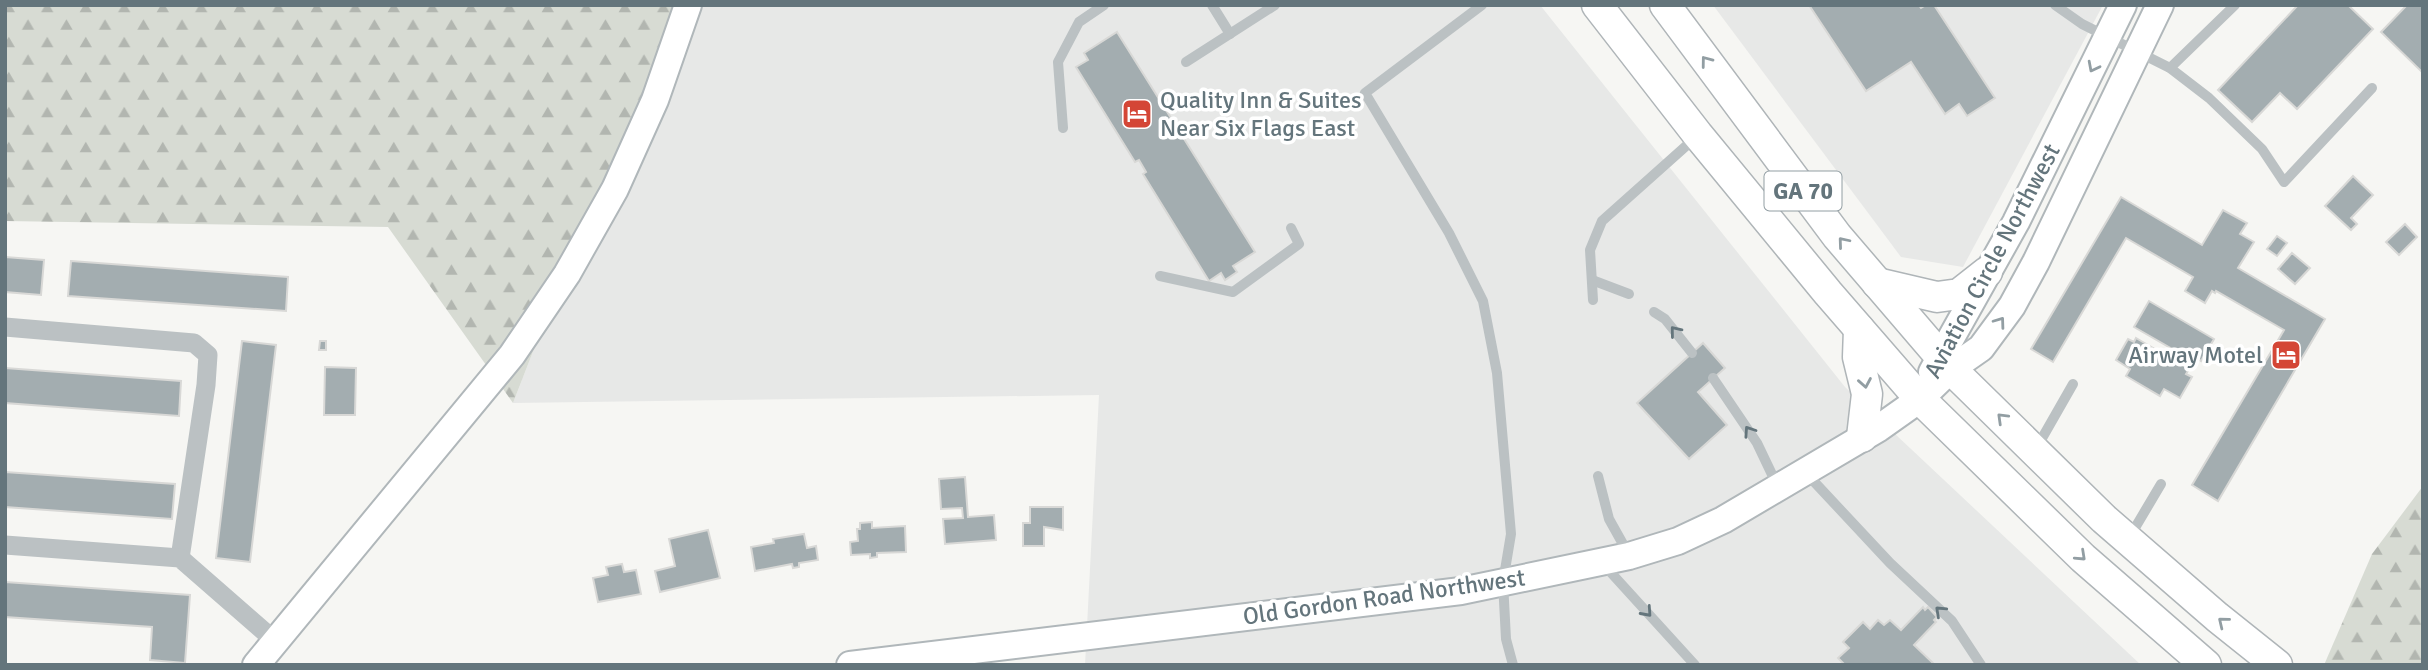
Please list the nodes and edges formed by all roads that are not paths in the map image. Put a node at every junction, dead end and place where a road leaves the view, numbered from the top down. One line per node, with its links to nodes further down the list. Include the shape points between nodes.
1 (1104, 5): 18 (lane, via 1079,22 1058,62)
2 (1212, 5): 12 (lane)
3 (1275, 5): 12 (lane)
4 (1482, 5): 46 (lane, via 1365,93 1449,233 1483,301 1497,373 1511,534)
5 (1597, 5): 19 (main road, GA 70)
6 (1665, 5): 24 (main road, GA 70, one-way to 6)
7 (2056, 5): 13 (lane)
8 (2123, 5): 13 (main road, Aviation Circle Northwest)
9 (2160, 5): 14 (main road, Aviation Circle Northwest)
10 (2235, 5): 16 (lane)
11 (682, 7): 47 (main road, via 655,100 615,189 567,274 512,355)
12 (1230, 34): 15 (lane)
13 (2108, 36): 14 (lane); 21 (main road, Aviation Circle Northwest, one-way to 21)
14 (2138, 50): 16 (lane); 31 (main road, Aviation Circle Northwest, one-way to 14, via 1981,348 2012,306)
15 (1186, 62)
16 (2170, 68): 17 (lane, via 2210,98 2262,149 2284,182)
17 (2372, 88)
18 (1063, 128)
19 (1698, 135): 23 (lane, via 1602,221 1590,250); 29 (main road, GA 70)
20 (1291, 229): 22 (lane, via 1300,244 1234,292)
21 (1987, 272): 24 (main road, via 1959,294 1937,297); 31 (main road, Aviation Circle Northwest)
22 (1160, 276)
23 (1592, 280): 25 (lane); 26 (lane)
24 (1877, 283): 31 (main road, GA 70)
25 (1629, 294)
26 (1593, 300)
27 (1654, 312): 30 (lane, one-way to 27)
28 (5, 327): 44 (street, via 194,343 208,355)
29 (1859, 329): 34 (main road, GA 70); 35 (main road, one-way to 35, via 1858,357 1867,394)
30 (1692, 353)
31 (1946, 362): 34 (main road, Aviation Circle Northwest); 36 (main road, GA 70, one-way to 31)
32 (1713, 378): 40 (lane, one-way to 32, via 1757,443)
33 (2073, 384): 36 (lane)
34 (1920, 399): 35 (main road, Old Gordon Road Northwest); 53 (main road, GA 70, one-way to 53, via 2082,558)
35 (1862, 437): 37 (main road, Old Gordon Road Northwest)
36 (2035, 451): 41 (main road, GA 70)
37 (1805, 471): 40 (main road, Old Gordon Road Northwest); 52 (lane, one-way to 37, via 1951,621)
38 (1598, 476): 43 (lane, via 1609,519)
39 (2161, 484): 41 (lane)
40 (1778, 488): 43 (main road, Old Gordon Road Northwest, via 1689,536)
41 (2128, 540): 54 (main road, GA 70, one-way to 41)
42 (5, 545): 44 (street)
43 (1629, 556): 45 (main road, Old Gordon Road Northwest)
44 (180, 558): 47 (street)
45 (1601, 562): 46 (main road, Old Gordon Road Northwest); 51 (lane, one-way to 51)
46 (1503, 582): 49 (main road, Old Gordon Road Northwest); 50 (lane, via 1506,639)
47 (275, 641): 48 (main road)
48 (256, 665)
49 (850, 665)
50 (1513, 665)
51 (1695, 665)
52 (1982, 665)
53 (2206, 665)
54 (2277, 665)

